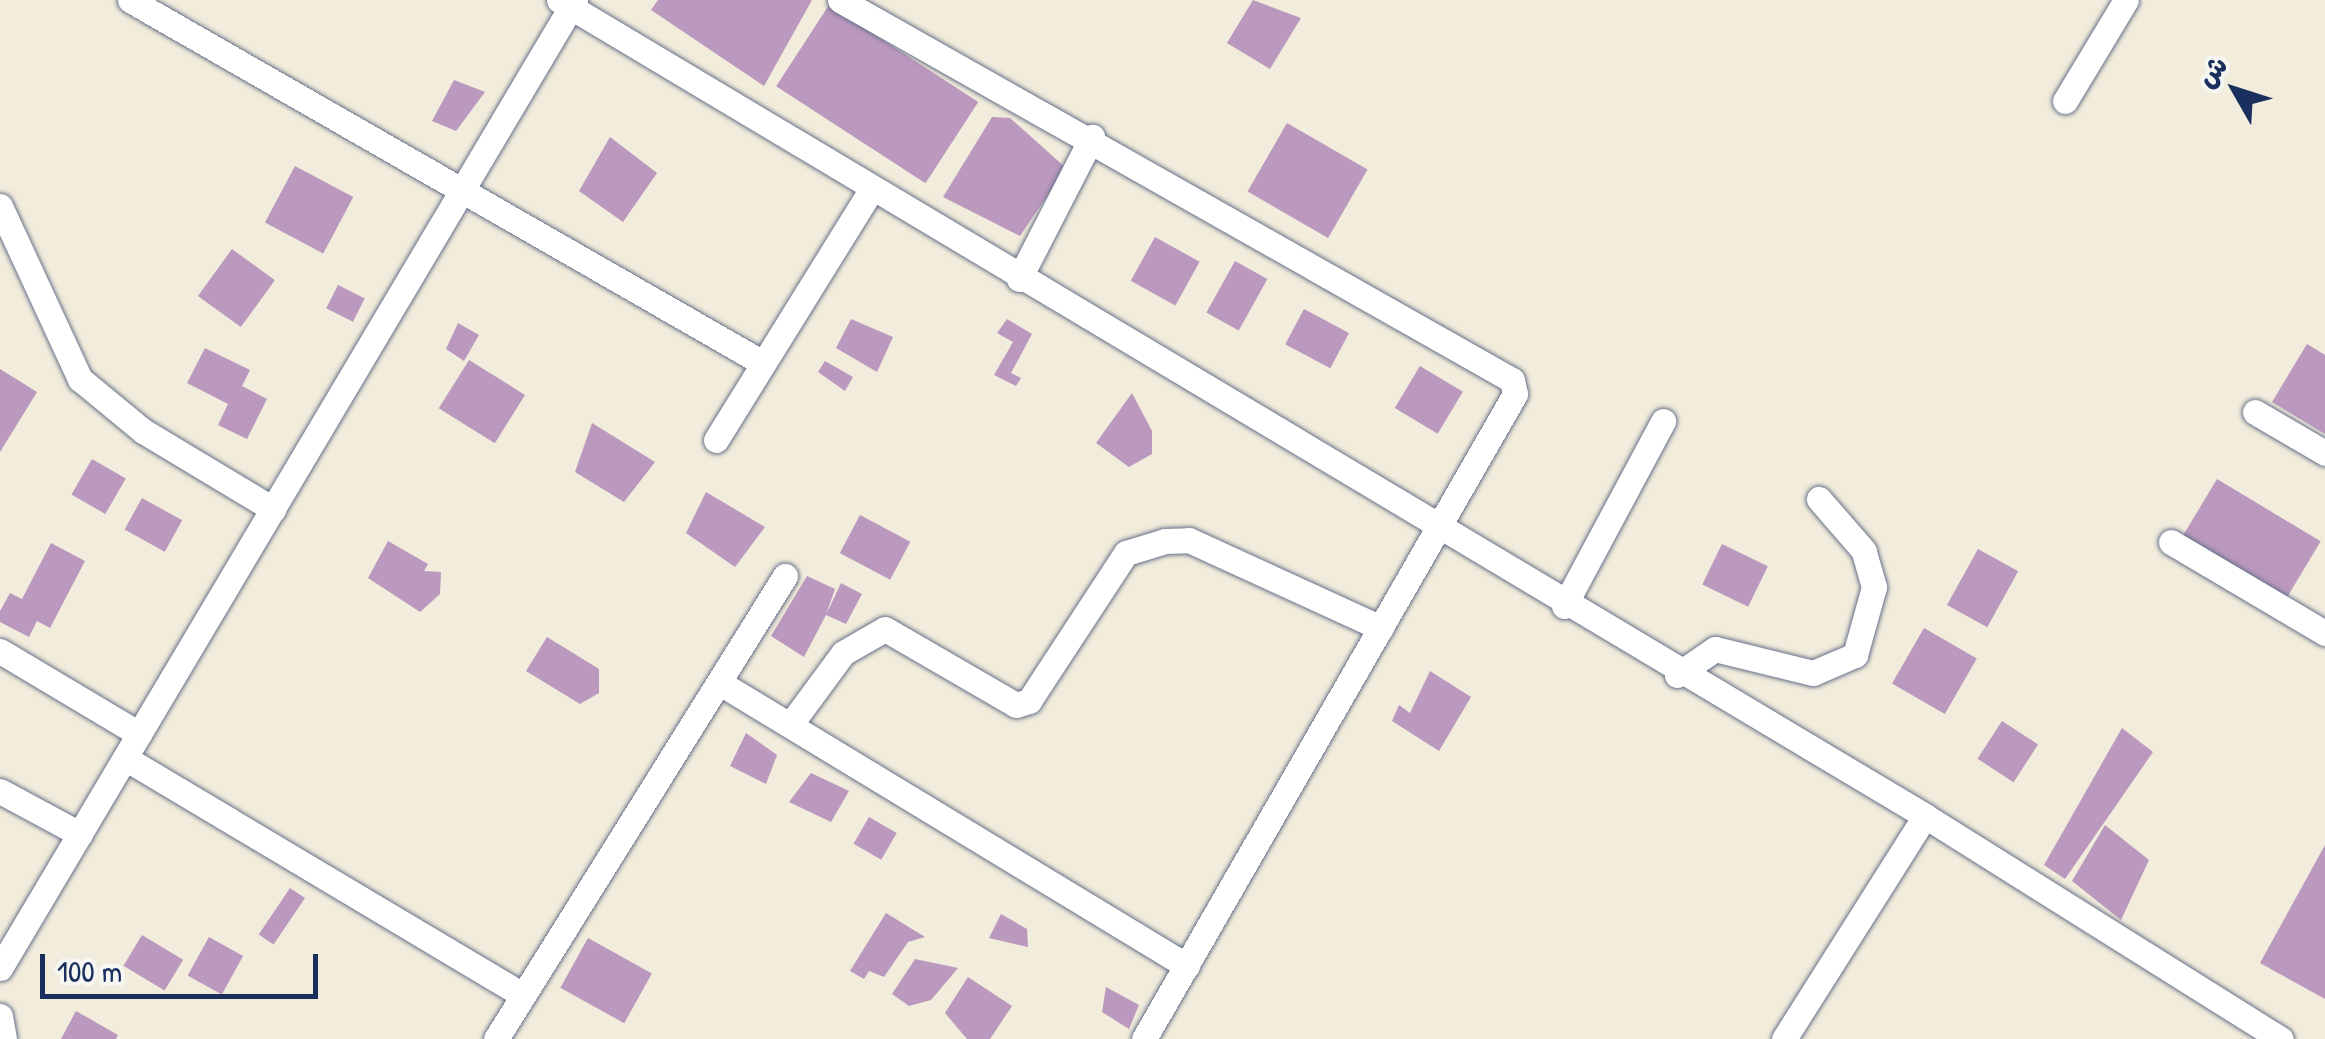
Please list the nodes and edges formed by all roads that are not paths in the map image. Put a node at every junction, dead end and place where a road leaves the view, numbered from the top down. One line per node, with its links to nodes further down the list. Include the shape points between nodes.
1 (130, 0): 8 (street)
2 (840, 0): 6 (street)
3 (2126, 0): 5 (street)
4 (568, 2): 7 (street); 8 (street)
5 (2065, 100)
6 (1092, 137): 10 (street); 18 (street, via 1512,380 1516,394)
7 (871, 190): 10 (street); 11 (street)
8 (457, 193): 11 (street); 17 (street)
9 (0, 206): 17 (street, via 80,378 143,431)
10 (1019, 279): 18 (street)
11 (762, 362): 14 (street)
12 (2255, 412): 15 (street)
13 (1664, 421): 21 (street)
14 (716, 440)
15 (2325, 453)
16 (1818, 499): 25 (street, via 1864,552 1874,587 1855,655 1813,673 1714,650)
17 (273, 508): 28 (street)
18 (1438, 529): 21 (street); 22 (street)
19 (2171, 542): 23 (street)
20 (784, 576): 26 (street)
21 (1564, 606): 25 (street)
22 (1381, 628): 27 (street, via 1190,540 1165,541 1126,553 1029,701 1016,705 886,629 843,654); 34 (street)
23 (2325, 633)
24 (0, 652): 28 (street)
25 (1676, 675): 31 (street)
26 (720, 683): 27 (street); 35 (street)
27 (790, 725): 34 (street)
28 (139, 734): 29 (street)
29 (125, 758): 32 (street); 35 (street)
30 (0, 790): 32 (street)
31 (1925, 816): 40 (street); 41 (street)
32 (80, 834): 33 (street)
33 (2, 962)
34 (1187, 966): 39 (street)
35 (522, 995): 38 (street)
36 (0, 1016): 37 (street)
37 (4, 1039)
38 (496, 1039)
39 (1144, 1039)
40 (1784, 1039)
41 (2281, 1039)

